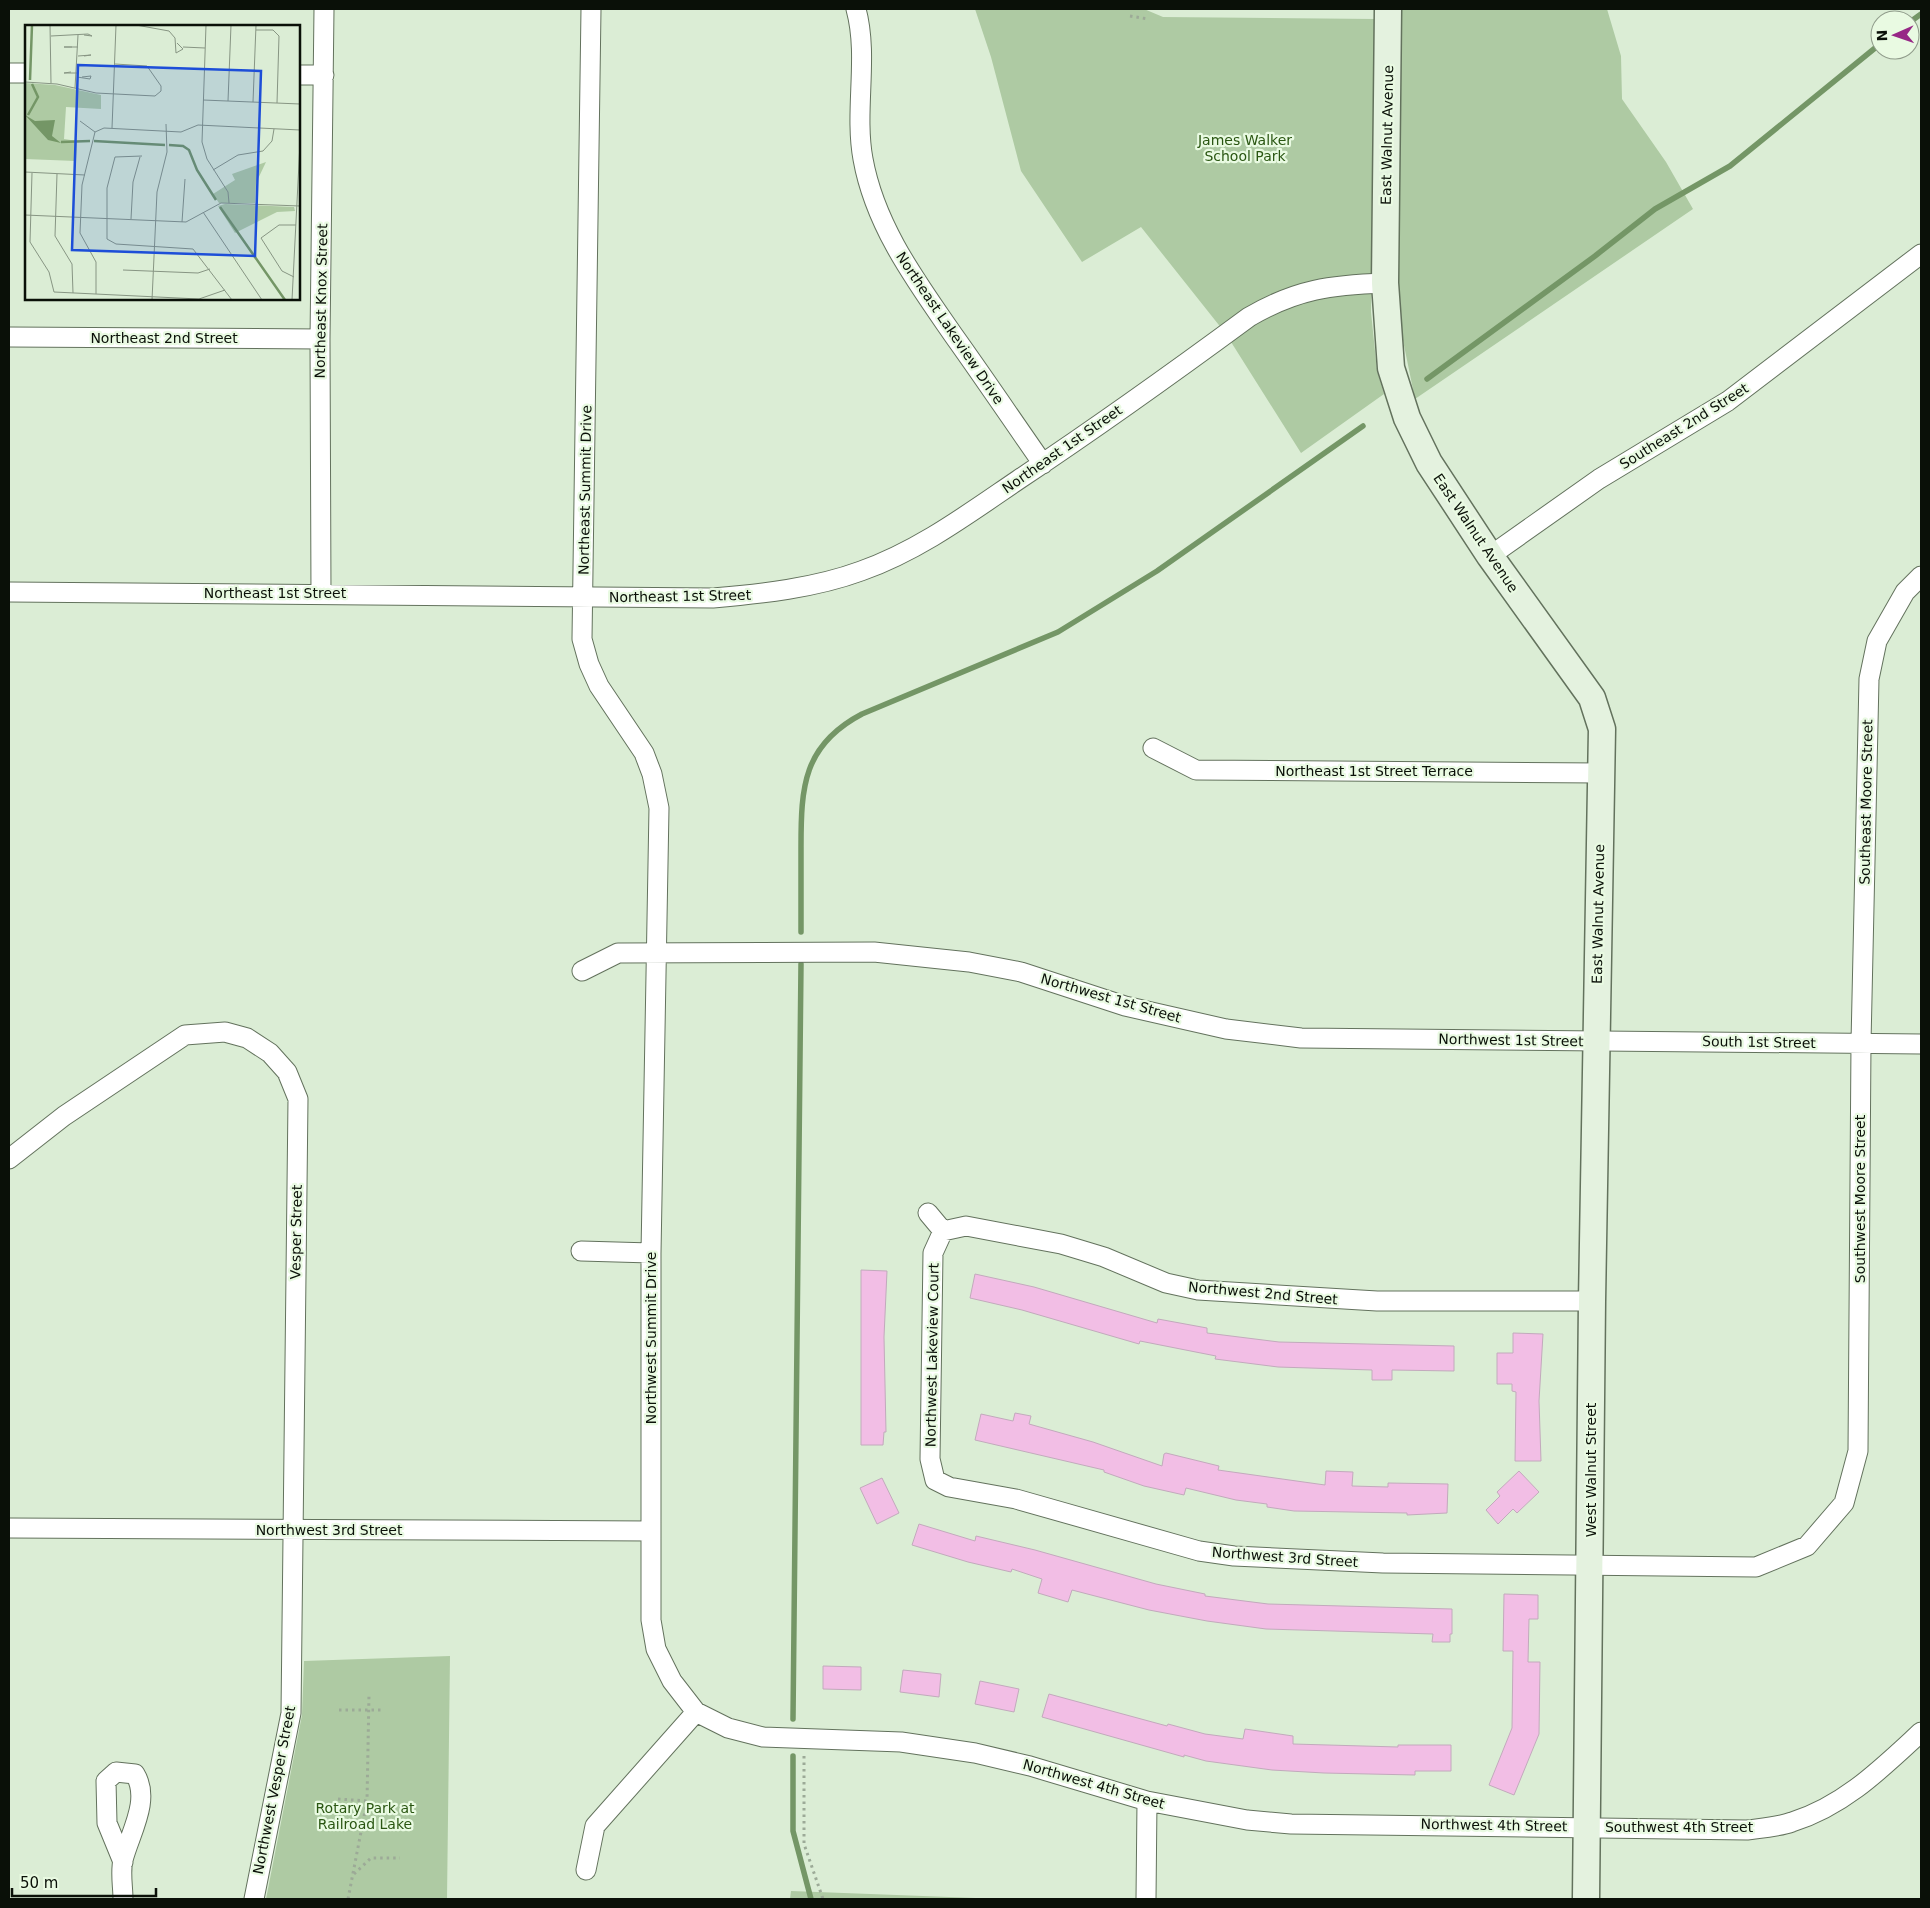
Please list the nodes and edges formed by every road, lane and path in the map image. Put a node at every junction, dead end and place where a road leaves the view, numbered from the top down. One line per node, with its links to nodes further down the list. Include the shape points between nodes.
1 (324, 9): 10 (street, Northeast Knox Street)
2 (591, 9): 20 (street, Northeast Summit Drive)
3 (856, 9): 15 (street, Northeast Lakeview Drive, via 861,28 859,121 863,160 879,213 903,261)
4 (1388, 9): 12 (street, East Walnut Avenue)
5 (1130, 16): 6 (path)
6 (1148, 20)
7 (9, 72): 8 (street)
8 (25, 73)
9 (300, 74): 10 (street)
10 (324, 75): 14 (street, Northeast Knox Street)
11 (1921, 254): 16 (street, Southeast 2nd Street, via 1728,401 1599,479)
12 (1385, 283): 15 (street, Northeast 1st Street, via 1339,284 1299,293 1272,304); 16 (street, East Walnut Avenue, via 1391,368 1407,418 1429,463)
13 (9, 337): 14 (street, Northeast 2nd Street)
14 (320, 339): 19 (street, Northeast Knox Street)
15 (1042, 464): 20 (street, Northeast 1st Street, via 934,537 861,571 762,594 713,598)
16 (1490, 556): 22 (street, East Walnut Avenue, via 1592,698 1602,729)
17 (1921, 576): 26 (street, Southeast Moore Street, via 1904,592 1877,641 1869,679)
18 (9, 592): 19 (street, Northeast 1st Street)
19 (321, 594): 20 (street, Northeast 1st Street)
20 (583, 597): 23 (street, Northeast Summit Drive, via 582,639 589,664 599,686 644,753 659,808)
21 (1153, 748): 22 (street, Northeast 1st Street Terrace, via 1196,770)
22 (1600, 772): 25 (street, East Walnut Avenue)
23 (656, 952): 24 (street, Northwest 1st Street, via 618,953); 25 (street, Northwest 1st Street, via 874,952 970,962 1021,972 1125,1006 1226,1029 1300,1038); 32 (street, Northwest Summit Drive)
24 (582, 971)
25 (1596, 1040): 26 (street, South 1st Street); 33 (street, West Walnut Street)
26 (1861, 1043): 27 (street, South 1st Street); 38 (street, Southwest Moore Street, via 1858,1451 1844,1502 1807,1546 1756,1566)
27 (1921, 1044)
28 (9, 1159): 36 (street, Vesper Street, via 64,1116 185,1035 225,1032 247,1038 270,1053 288,1072 298,1098)
29 (928, 1213): 30 (street)
30 (943, 1231): 33 (street, Northwest 2nd Street, via 966,1226 1060,1244 1104,1257 1166,1283 1207,1290 1377,1301); 34 (street, Northwest Lakeview Court, via 933,1253 930,1459 935,1480)
31 (581, 1251): 32 (street)
32 (651, 1254): 37 (street, Northwest Summit Drive)
33 (1592, 1301): 38 (street, West Walnut Street)
34 (958, 1489): 38 (street, Northwest 3rd Street, via 1016,1499 1199,1551 1234,1556)
35 (9, 1528): 36 (street, Northwest 3rd Street)
36 (292, 1530): 37 (street, Northwest 3rd Street); 55 (street, Northwest Vesper Street, via 291,1713)
37 (650, 1531): 43 (street, Northwest Summit Drive, via 651,1620 656,1649 672,1681)
38 (1591, 1566): 49 (street, West Walnut Street)
39 (369, 1694): 41 (path)
40 (339, 1710): 41 (path)
41 (368, 1710): 42 (path); 47 (path)
42 (383, 1710)
43 (696, 1712): 45 (street, Northwest 4th Street, via 728,1728 763,1737); 52 (street, via 595,1826)
44 (1921, 1732): 49 (street, Southwest 4th Street, via 1861,1786 1825,1810 1791,1823 1747,1830)
45 (804, 1738): 48 (street, Northwest 4th Street, via 901,1742 975,1752); 57 (path, via 804,1844)
46 (338, 1799): 47 (path)
47 (367, 1801): 53 (path)
48 (1147, 1801): 49 (street, Northwest 4th Street, via 1247,1820 1291,1824); 58 (street)
49 (1587, 1826): 59 (street, West Walnut Street)
50 (400, 1858): 53 (path, via 371,1858)
51 (123, 1862): 54 (street)
52 (586, 1870)
53 (353, 1874): 56 (path)
54 (123, 1899)
55 (254, 1899)
56 (348, 1899)
57 (823, 1899)
58 (1146, 1899)
59 (1586, 1899)

